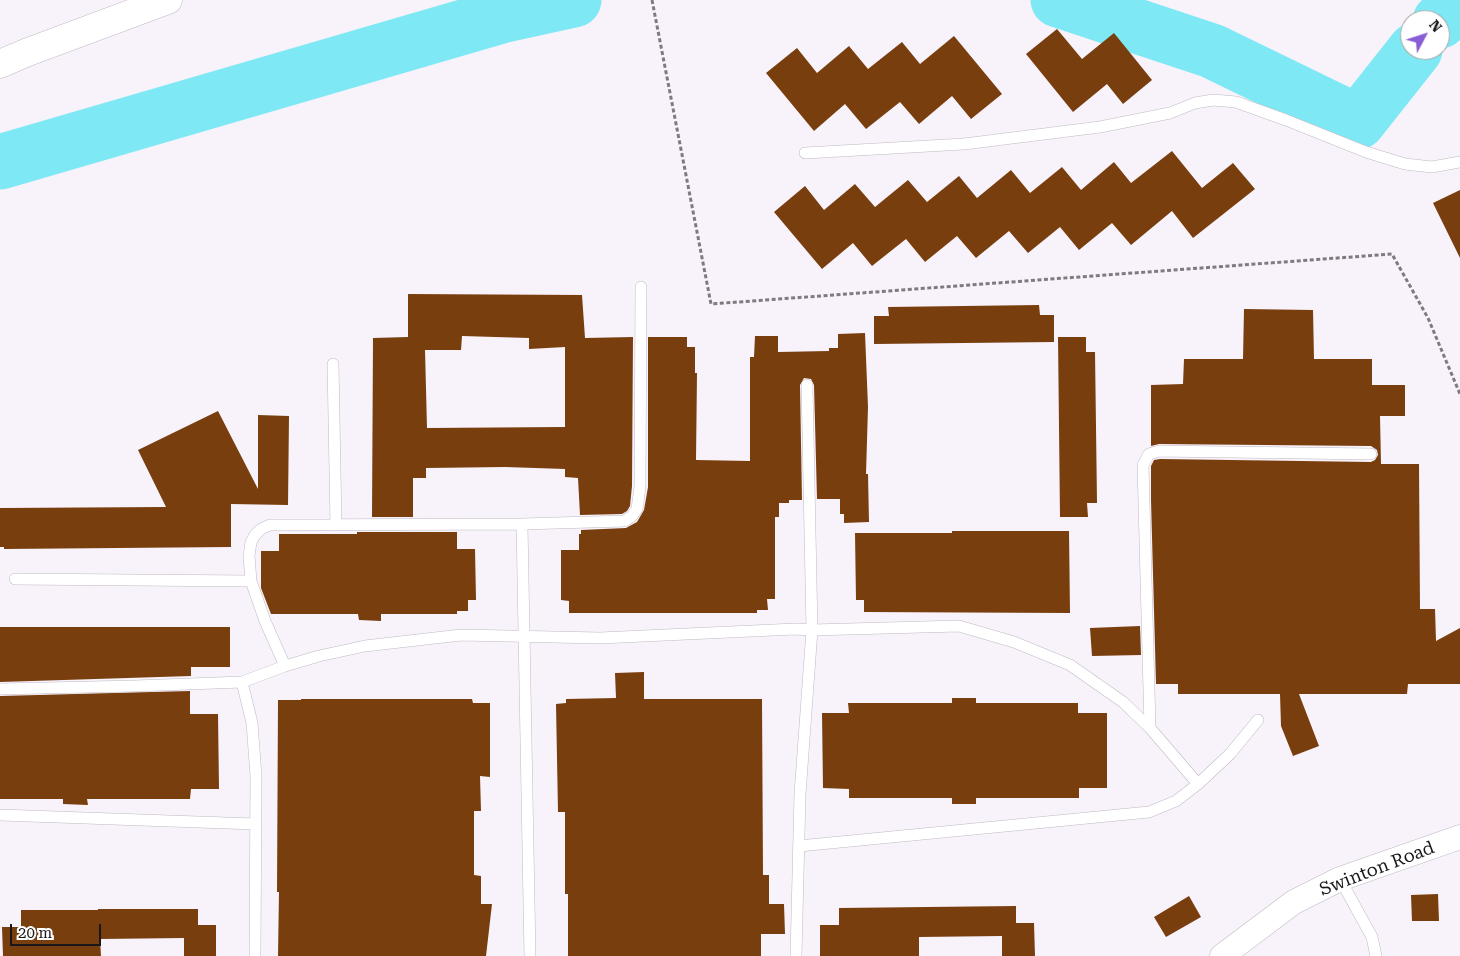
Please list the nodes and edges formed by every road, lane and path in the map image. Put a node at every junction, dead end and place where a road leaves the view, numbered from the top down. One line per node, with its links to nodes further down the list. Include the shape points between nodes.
1 (168, 0): 3 (highway)
2 (652, 0): 9 (path, via 711,304 1392,254 1428,318)
3 (0, 64)
4 (806, 153): 5 (lane, via 964,144 1100,127 1213,100 1236,102 1405,164 1432,166)
5 (1460, 162)
6 (641, 287): 11 (lane, via 640,487 637,509 625,521)
7 (333, 364): 12 (lane)
8 (807, 385): 15 (lane)
9 (1460, 394)
10 (1371, 454): 21 (lane, via 1159,451 1149,454 1143,465)
11 (522, 524): 12 (lane); 16 (lane)
12 (336, 525): 14 (lane, via 270,525 261,529 250,542)
13 (15, 580): 14 (lane)
14 (251, 581): 17 (lane)
15 (812, 630): 16 (lane, via 600,638); 21 (lane, via 959,626 1014,642 1070,665 1122,702); 26 (lane)
16 (524, 636): 17 (lane, via 461,635 366,646); 29 (lane)
17 (285, 666): 18 (lane)
18 (242, 682): 19 (lane); 24 (lane, via 252,723)
19 (0, 689)
20 (1258, 720): 22 (lane, via 1230,754)
21 (1150, 728): 22 (lane)
22 (1198, 784): 26 (lane, via 1176,802 1149,812)
23 (0, 815): 24 (lane)
24 (255, 824): 28 (lane)
25 (1460, 837): 27 (street, Swinton Road)
26 (799, 846): 30 (lane)
27 (1340, 879): 31 (street, Swinton Road, via 1294,902); 32 (lane, via 1372,937)
28 (255, 956)
29 (530, 956)
30 (796, 956)
31 (1222, 956)
32 (1376, 956)

